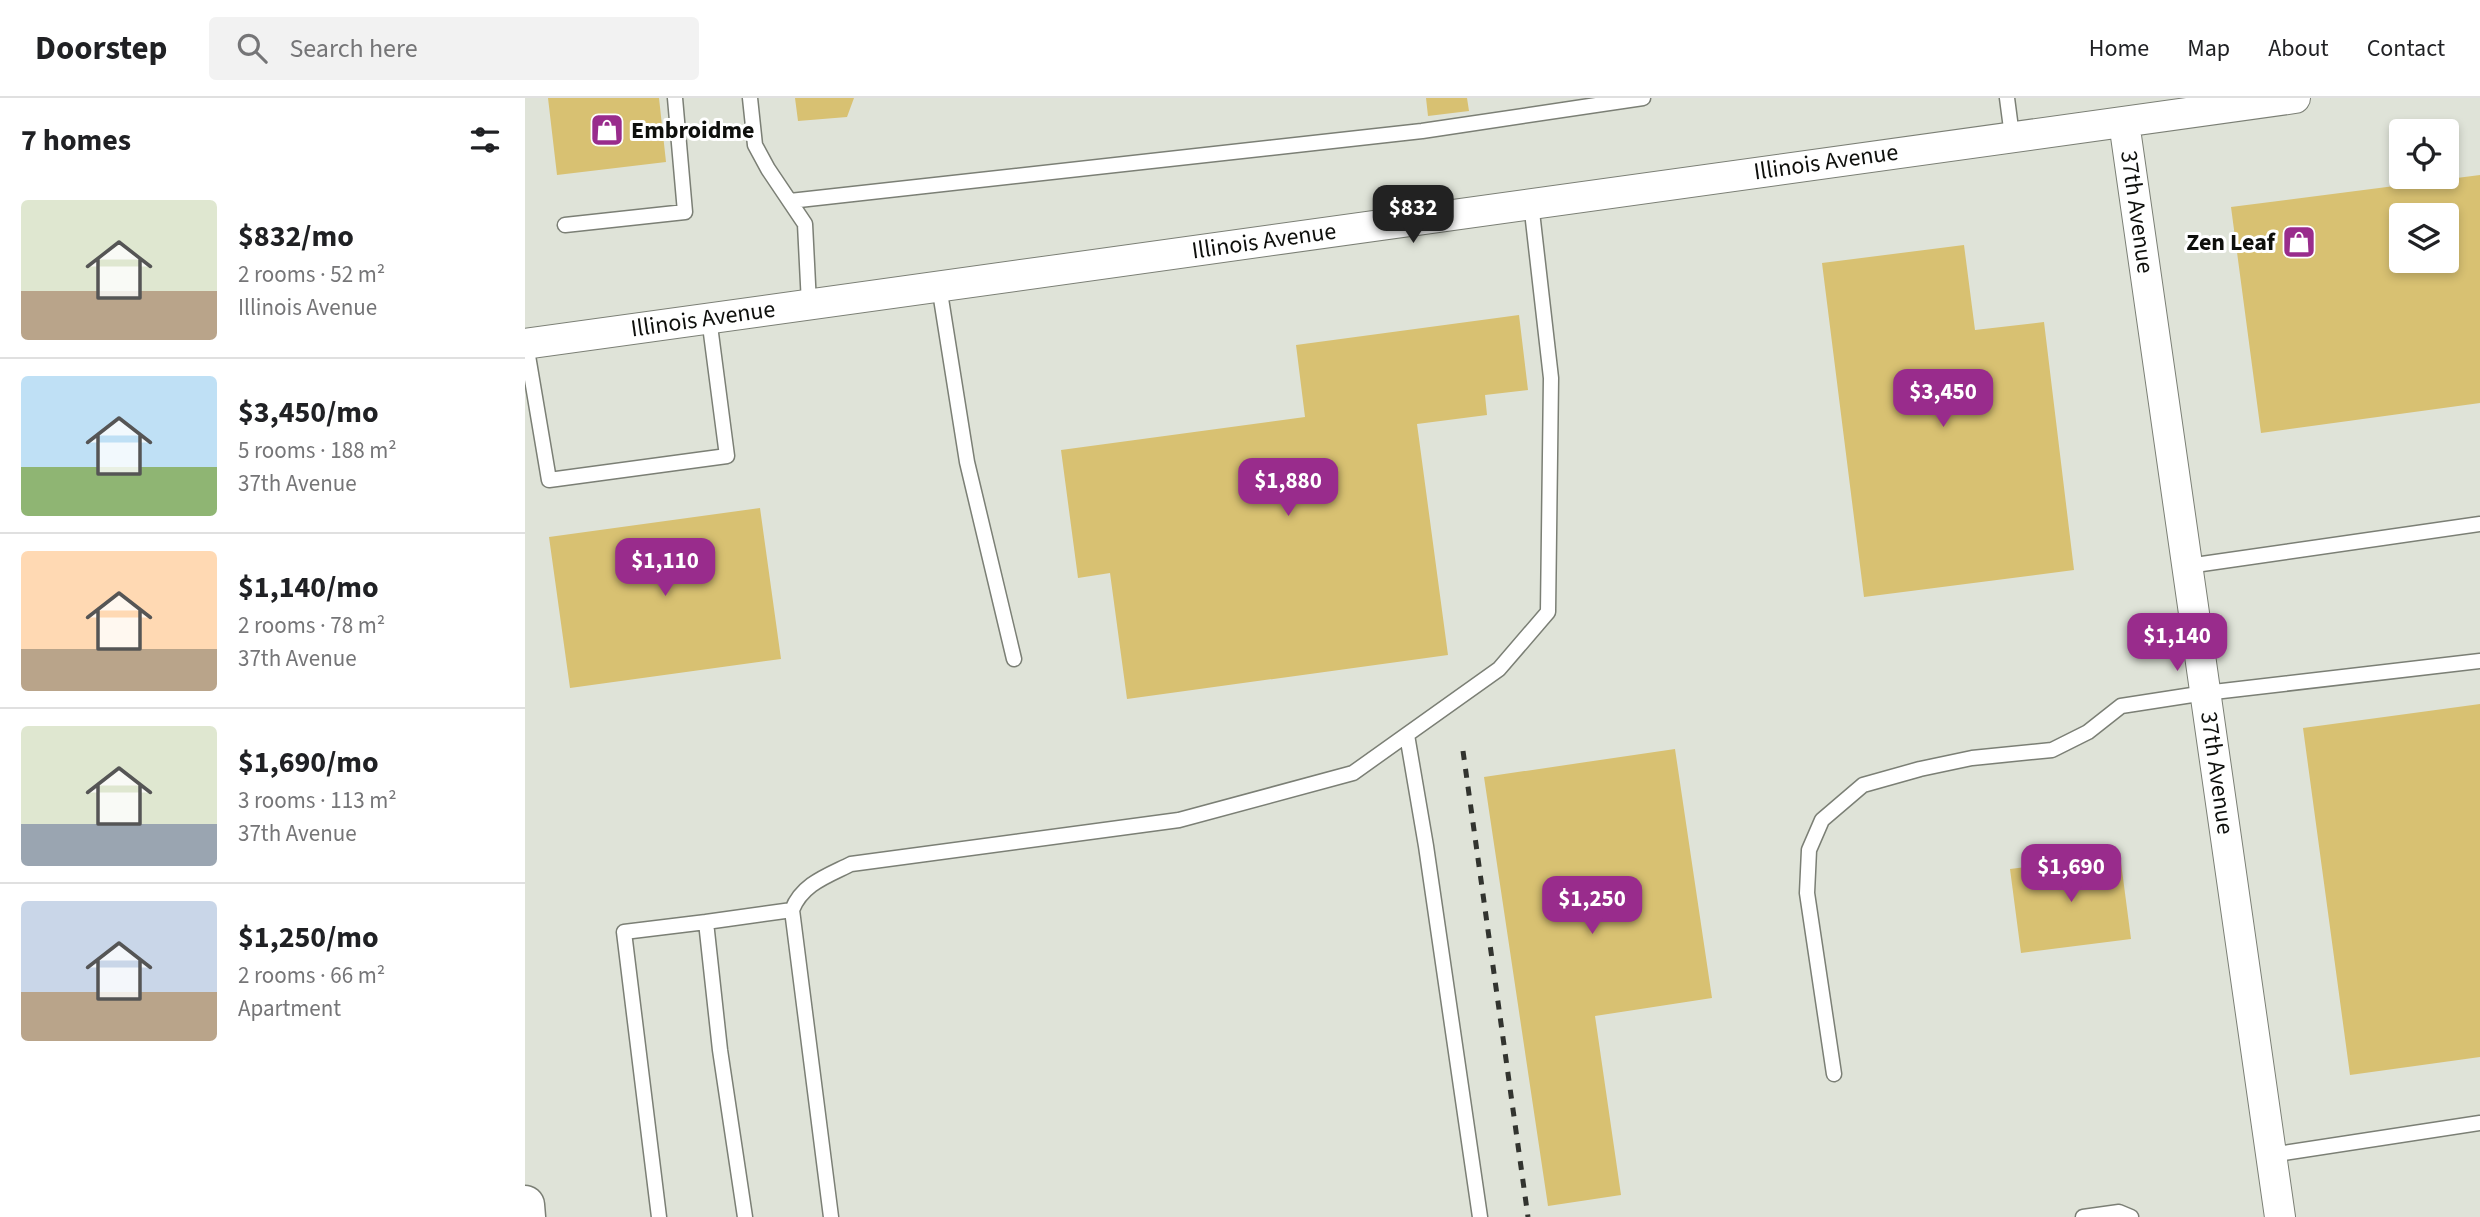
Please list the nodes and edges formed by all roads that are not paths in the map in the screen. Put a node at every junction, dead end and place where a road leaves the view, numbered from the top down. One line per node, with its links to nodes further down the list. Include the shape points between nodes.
1 (674, 98): 10 (lane, via 685,212)
2 (750, 98): 8 (lane, via 755,145)
3 (1643, 98): 8 (lane, via 1422,131)
4 (2007, 98): 7 (lane)
5 (2295, 98): 6 (street, Illinois Avenue)
6 (2124, 122): 7 (street, Illinois Avenue); 16 (street, 37th Avenue)
7 (2012, 136): 9 (street, Illinois Avenue)
8 (790, 201): 12 (lane, via 804,224)
9 (1531, 203): 11 (street, Illinois Avenue); 20 (lane, via 1551,378 1548,611 1499,669)
10 (565, 225)
11 (939, 286): 12 (street, Illinois Avenue); 17 (lane, via 967,462)
12 (810, 304): 13 (street, Illinois Avenue)
13 (709, 318): 14 (street, Illinois Avenue); 14 (lane, via 727,456 549,480)
14 (526, 344)
15 (2480, 524): 16 (lane)
16 (2188, 566): 19 (street, 37th Avenue)
17 (1014, 659)
18 (2480, 661): 19 (lane)
19 (2205, 693): 23 (lane, via 2121,706 2088,732 2052,750 1972,758 1863,786 1822,820 1809,850 1807,893); 25 (street, 37th Avenue)
20 (1407, 735): 21 (lane, via 1353,773 1179,820 851,864 811,884 797,897); 31 (lane)
21 (792, 910): 22 (lane); 30 (lane)
22 (706, 922): 28 (lane, via 624,932); 29 (lane)
23 (1834, 1074)
24 (2480, 1123): 25 (lane)
25 (2271, 1155): 34 (street, 37th Avenue)
26 (525, 1205): 27 (main road)
27 (526, 1217)
28 (659, 1217)
29 (745, 1217)
30 (831, 1217)
31 (1480, 1217)
32 (2083, 1217): 33 (lane, via 2119,1212)
33 (2131, 1217)
34 (2280, 1217)

